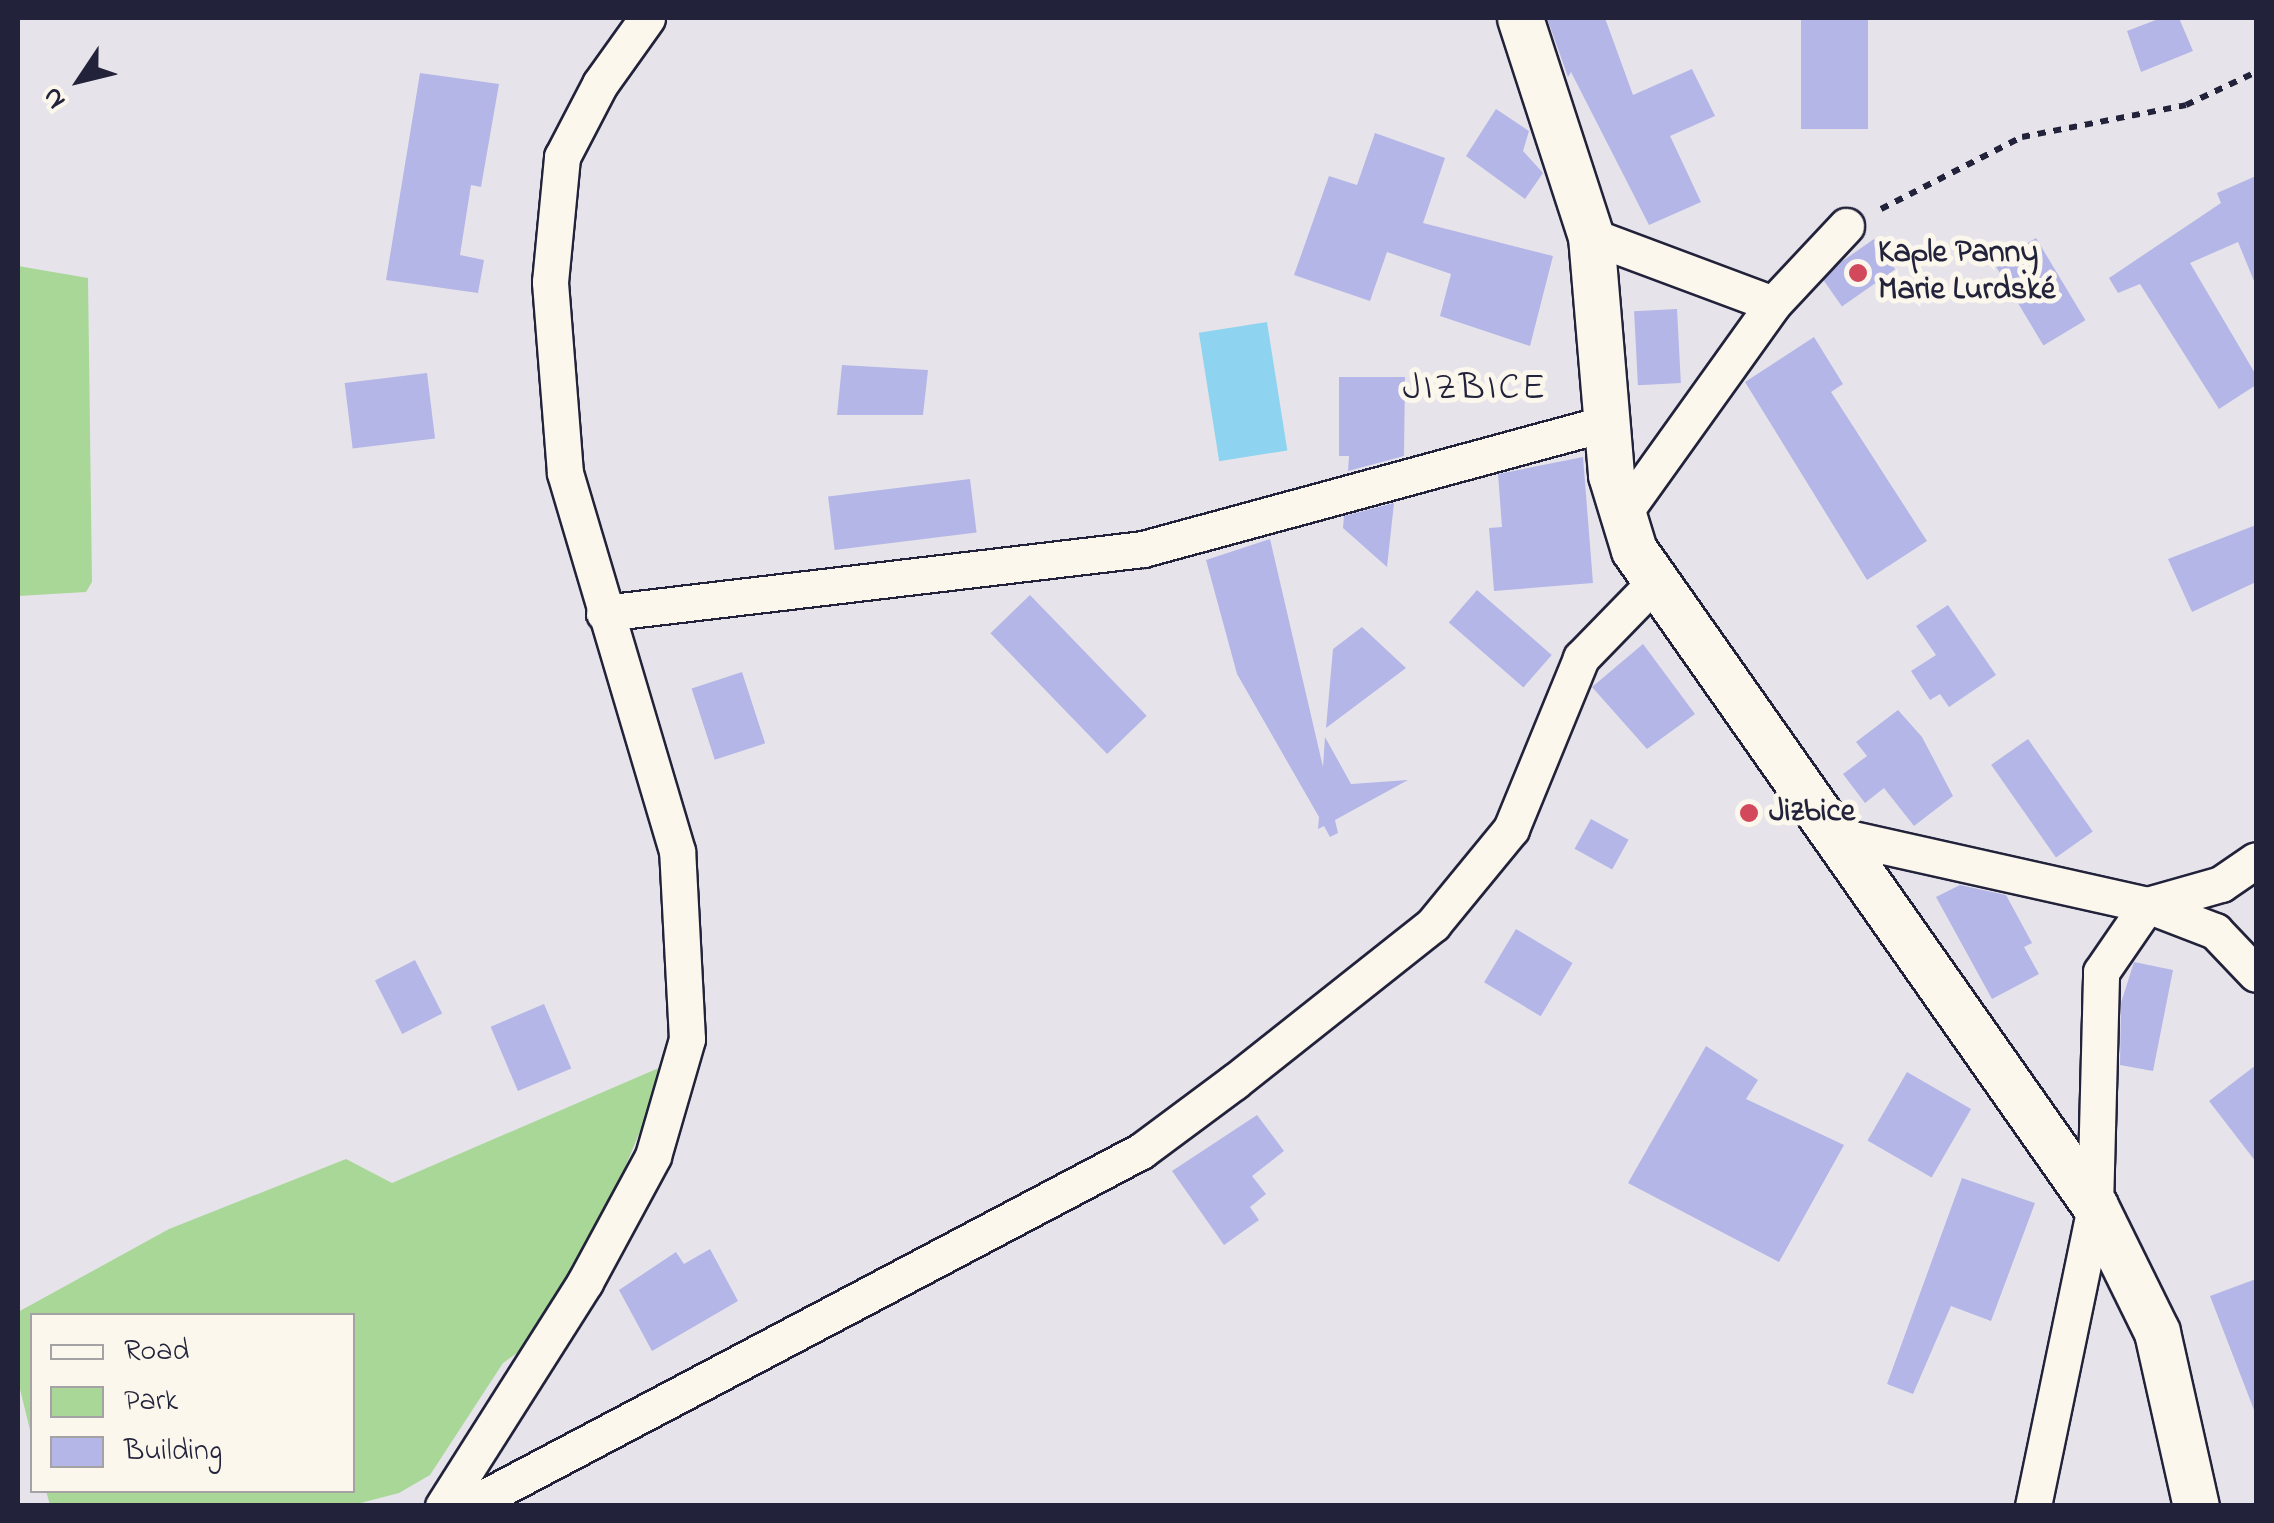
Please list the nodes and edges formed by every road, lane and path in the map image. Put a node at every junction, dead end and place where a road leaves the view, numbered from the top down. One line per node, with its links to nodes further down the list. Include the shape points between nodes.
1 (647, 18): 10 (street, via 600,84 562,157 550,282 565,473)
2 (1520, 18): 5 (street)
3 (2256, 72): 4 (path, via 2186,105 2022,137)
4 (1846, 226): 6 (street)
5 (1591, 236): 6 (street); 7 (street)
6 (1773, 304): 8 (street)
7 (1610, 422): 8 (street); 10 (street, via 1143,549)
8 (1620, 518): 9 (street)
9 (1653, 584): 11 (street); 17 (street, via 1580,658 1511,829 1433,924 1234,1082 1141,1151)
10 (604, 612): 16 (street, via 677,851 687,1039 652,1156 584,1282)
11 (1839, 836): 13 (street); 15 (street)
12 (2256, 860): 13 (street, via 2220,884)
13 (2146, 905): 14 (street, via 2214,931); 15 (street, via 2101,972)
14 (2256, 974)
15 (2095, 1206): 18 (street); 19 (street, via 2157,1332)
16 (443, 1506)
17 (468, 1506)
18 (2034, 1506)
19 (2196, 1506)

